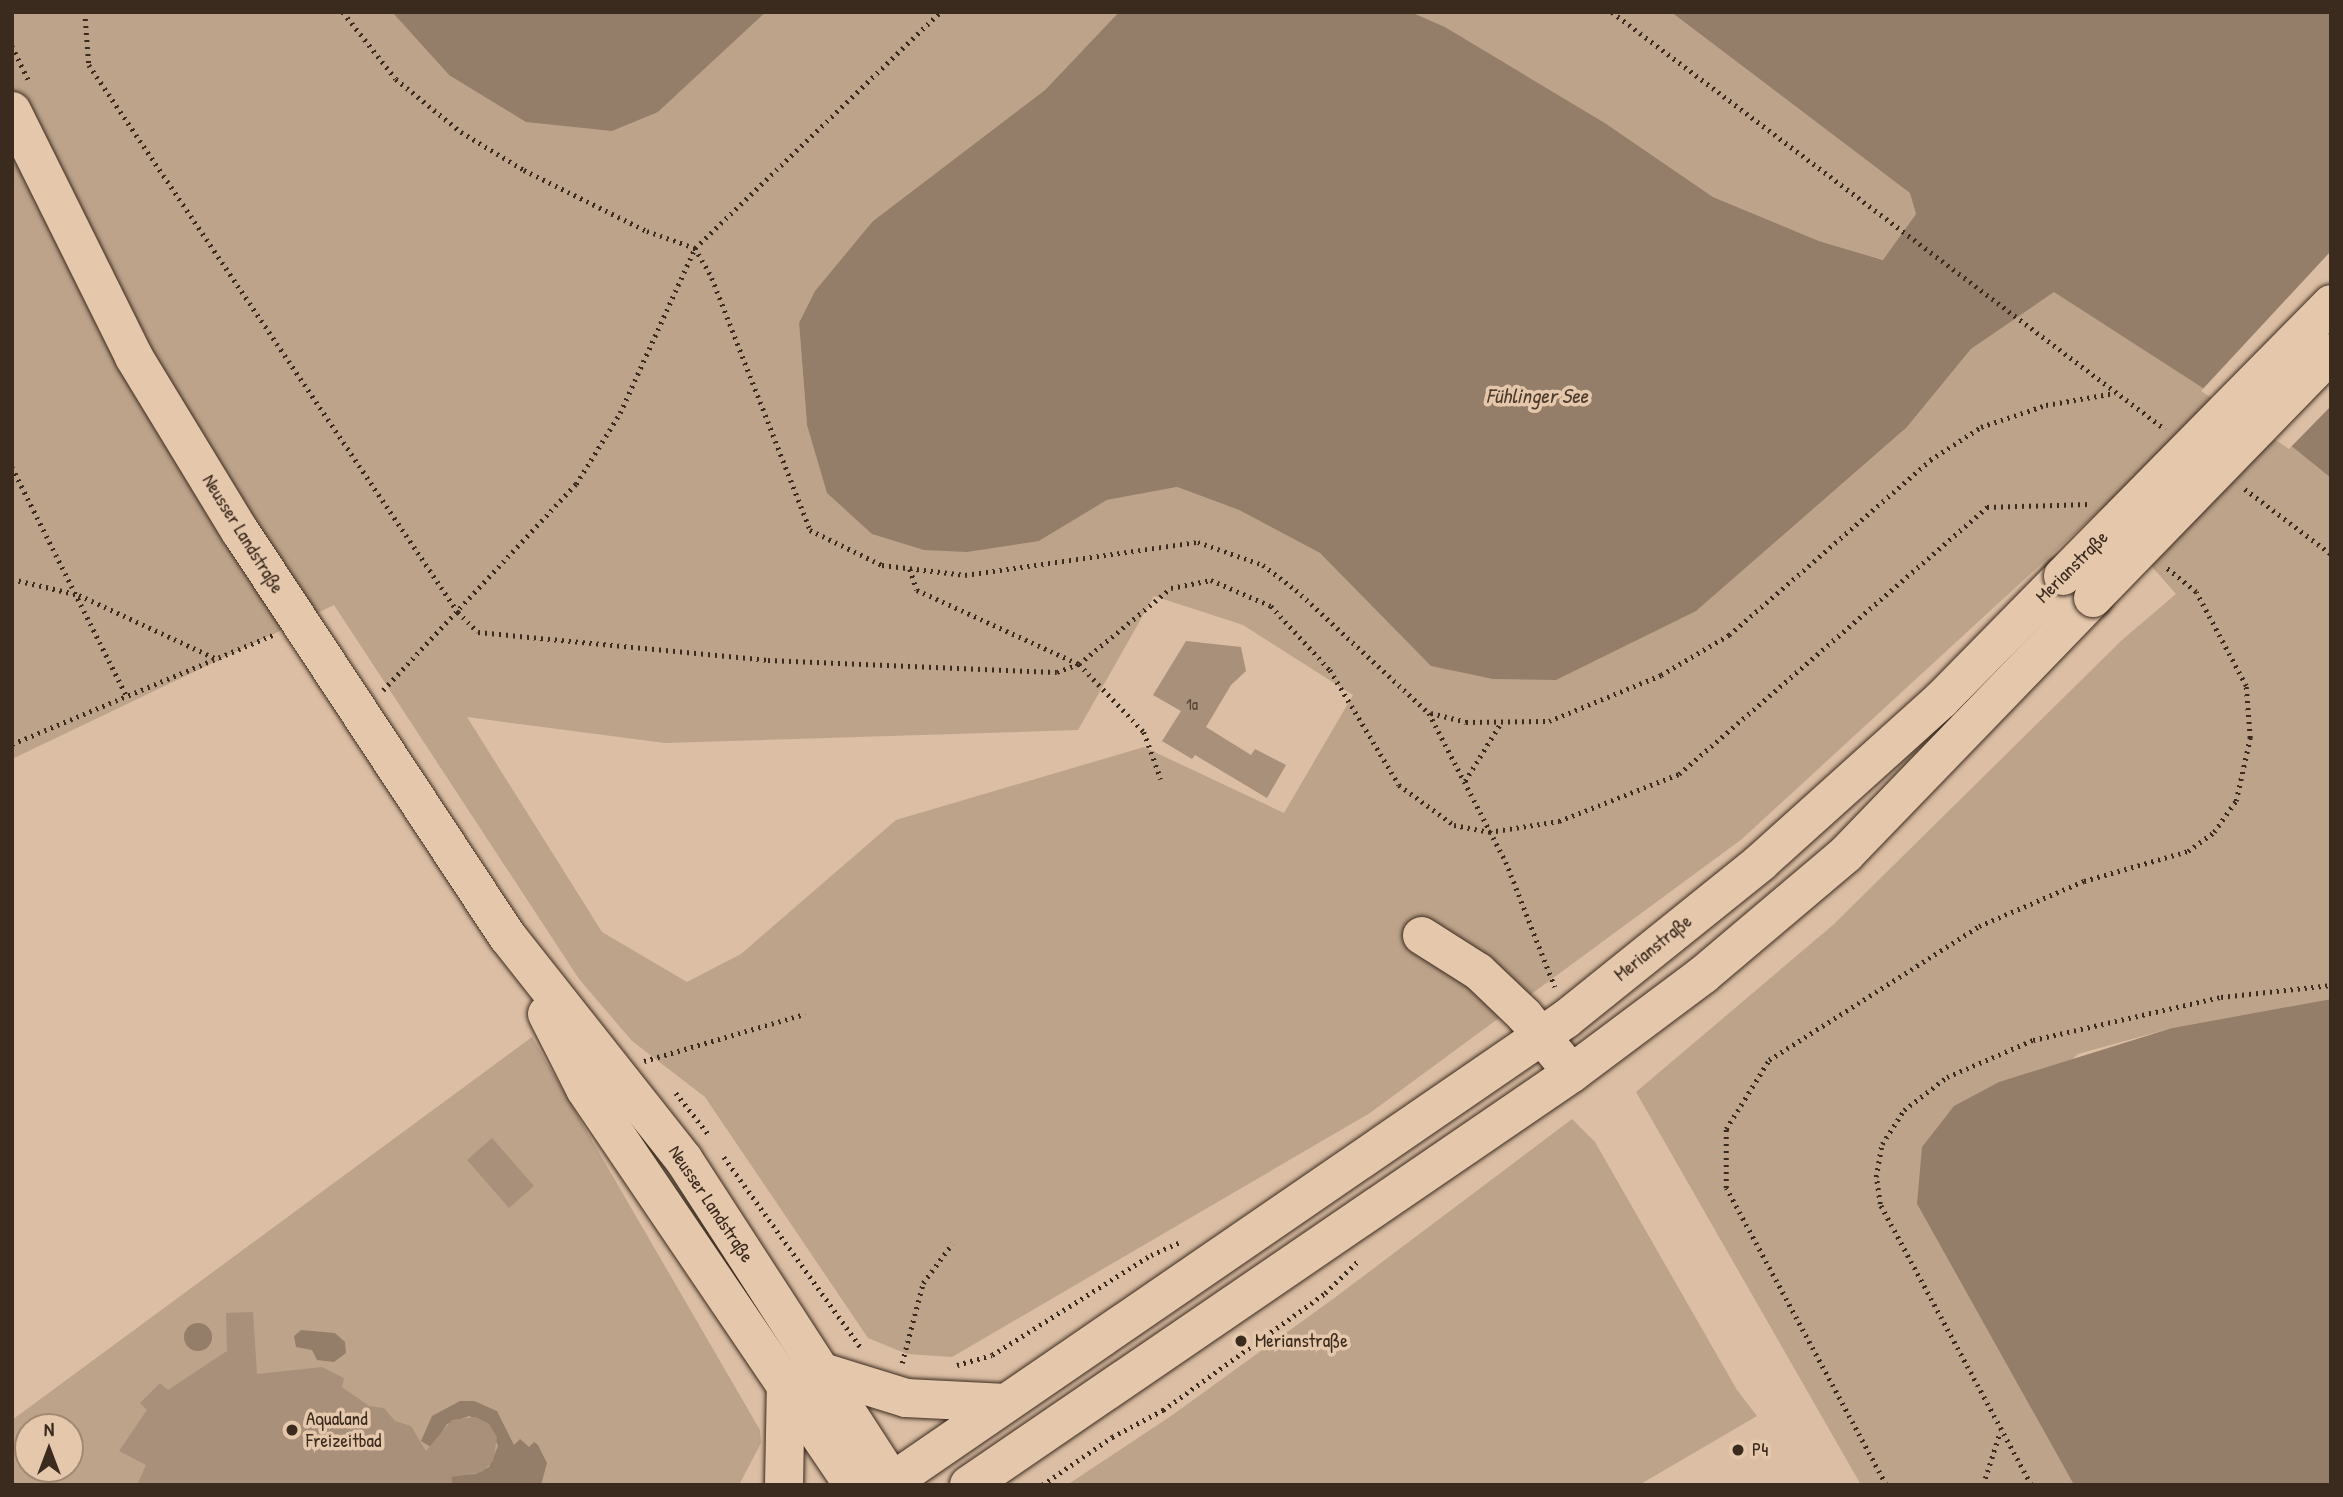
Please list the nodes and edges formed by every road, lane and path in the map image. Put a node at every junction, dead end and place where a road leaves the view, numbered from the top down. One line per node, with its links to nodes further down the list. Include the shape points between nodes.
1 (85, 12): 17 (path, via 89,65)
2 (343, 12): 7 (path, via 396,79 461,132 524,170 647,232)
3 (940, 12): 7 (path)
4 (1612, 12): 24 (path, via 2116,393 2046,405 1981,427 1930,460 1729,635 1661,675 1549,721)
5 (12, 46): 6 (path)
6 (23, 100): 18 (main road, Neusser Landstraße, via 134,357)
7 (695, 248): 13 (path, via 712,278 810,530 882,565); 17 (path, via 620,413 576,484)
8 (2331, 304): 15 (main road, Merianstraße, bridge)
9 (2331, 353): 15 (main road, Merianstraße, bridge)
10 (12, 467): 16 (path)
11 (2099, 513): 28 (path, via 2089,504 1987,507 1679,774 1559,821)
12 (2164, 566): 52 (path, via 2196,592 2246,686 2250,738 2235,801 2214,832 2188,851 2084,881 1979,926 1769,1060 1726,1129 1726,1188)
13 (910, 568): 20 (path, via 917,590); 23 (path, via 965,575 1198,542 1263,565)
14 (12, 579): 16 (path)
15 (2078, 587): 33 (main road, Merianstraße, via 1941,699 1761,862); 37 (main road, Merianstraße, via 1846,854 1703,975)
16 (79, 594): 19 (path); 22 (path)
17 (458, 612): 20 (path, via 478,632 768,660 1057,672); 21 (path)
18 (300, 623): 19 (path); 21 (main road, Neusser Landstraße)
19 (219, 660): 22 (path)
20 (1079, 664): 26 (path, via 1144,732); 28 (path, via 1171,588 1211,580 1271,606 1330,670 1399,785 1454,825)
21 (376, 696): 44 (main road, Neusser Landstraße, via 585,1089)
22 (127, 697): 25 (path)
23 (1429, 713): 24 (path); 27 (path)
24 (1500, 724): 27 (path)
25 (12, 744)
26 (1161, 779)
27 (1464, 782): 28 (path)
28 (1489, 832): 31 (path, via 1506,862)
29 (1421, 935): 33 (lane, via 1478,971)
30 (2331, 985): 46 (path, via 2221,997 2034,1040 1947,1077 1904,1110 1882,1144 1876,1177 1880,1204)
31 (1556, 992)
32 (805, 1014): 35 (path)
33 (1540, 1036): 37 (lane); 45 (main road, Merianstraße)
34 (636, 1053): 35 (path)
35 (643, 1061): 36 (path)
36 (652, 1070)
37 (1572, 1073): 47 (main road, Merianstraße)
38 (671, 1088): 39 (path)
39 (712, 1140)
40 (720, 1151): 42 (path, via 854,1344)
41 (952, 1244): 43 (path, via 923,1283 902,1362)
42 (864, 1351)
43 (888, 1360)
44 (804, 1376): 45 (main road, via 906,1398); 48 (main road, Neusser Landstraße); 49 (main road); 50 (main road, Neusser Landstraße)
45 (1006, 1402): 48 (main road, Merianstraße)
46 (2001, 1431): 53 (path); 54 (path)
47 (1002, 1474): 51 (main road, Merianstraße)
48 (891, 1484)
49 (784, 1485)
50 (853, 1485)
51 (970, 1485)
52 (1885, 1485)
53 (1983, 1485)
54 (2031, 1485)

